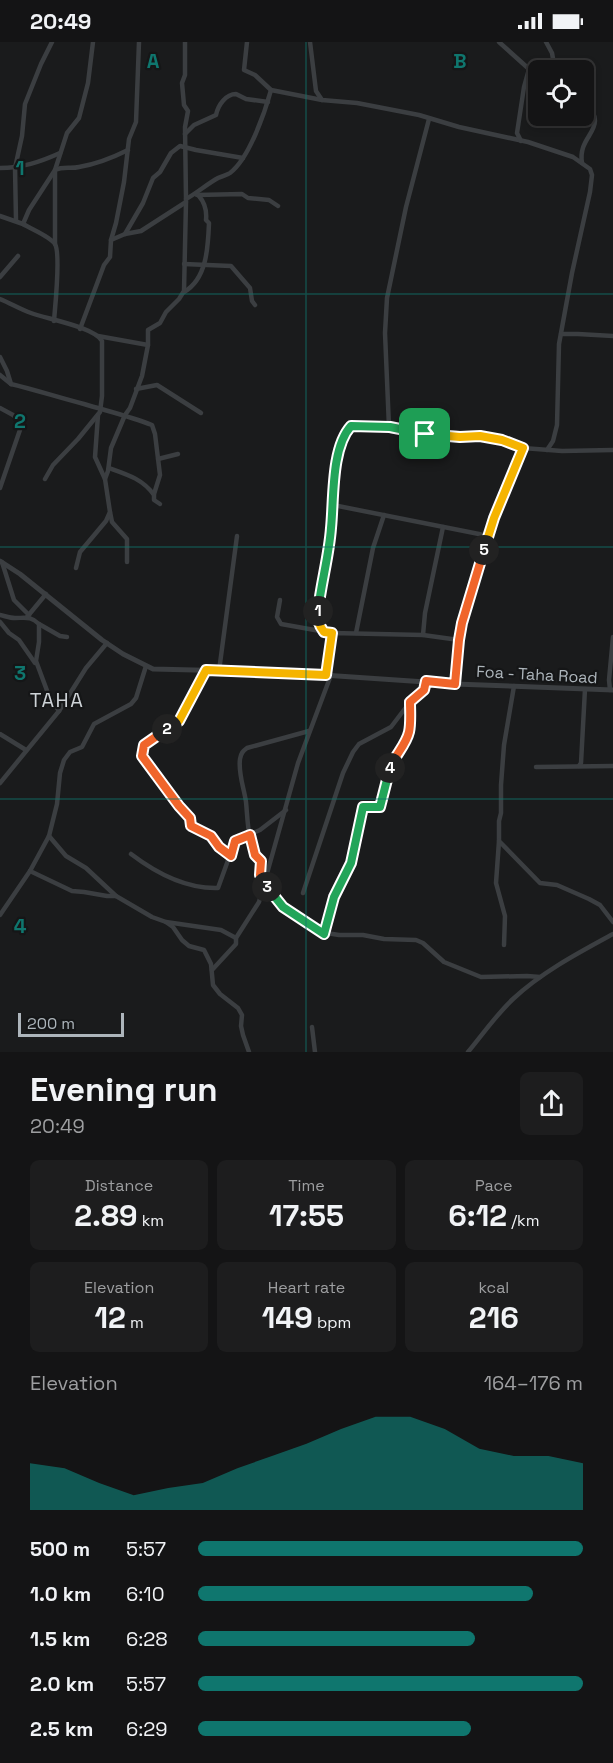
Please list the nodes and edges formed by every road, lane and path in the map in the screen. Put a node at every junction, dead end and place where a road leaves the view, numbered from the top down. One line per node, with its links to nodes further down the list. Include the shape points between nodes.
1 (52, 42): 23 (street, via 25,104)
2 (93, 42): 19 (street, via 79,118)
3 (140, 42): 18 (street, via 137,106)
4 (185, 42): 15 (street)
5 (248, 42): 10 (street, via 244,70)
6 (310, 42): 11 (street, via 316,91)
7 (500, 42): 16 (street, via 529,69 517,133)
8 (546, 42): 9 (street)
9 (553, 60)
10 (271, 90): 11 (street); 12 (street)
11 (322, 100): 13 (street, via 357,103)
12 (268, 102): 15 (street, via 236,94 227,96 216,115); 20 (street)
13 (429, 119): 16 (street); 56 (street, via 387,298)
14 (594, 126): 21 (street, via 581,150)
15 (185, 134): 17 (street)
16 (520, 141): 21 (street)
17 (186, 147): 20 (street); 26 (street); 31 (street, via 180,146 171,153 153,178)
18 (128, 150): 24 (street, via 103,162); 32 (street)
19 (61, 152): 23 (street, via 39,163); 24 (street)
20 (243, 158): 25 (street, via 231,172)
21 (582, 163): 43 (street, via 592,175)
22 (0, 168): 23 (street)
23 (15, 168): 29 (street)
24 (56, 170): 30 (street); 33 (street)
25 (197, 195): 26 (street); 27 (street, via 242,195 269,200); 36 (street, via 204,201 209,223)
26 (186, 201): 31 (street, via 141,231); 35 (street)
27 (278, 206)
28 (0, 216): 29 (street)
29 (16, 220): 30 (street)
30 (23, 224): 33 (street)
31 (125, 234): 32 (street)
32 (111, 240): 42 (street, via 110,256)
33 (55, 244): 41 (street, via 58,257)
34 (18, 256): 37 (street)
35 (184, 264): 36 (street); 38 (street)
36 (203, 266): 38 (street, via 197,282); 40 (street, via 231,266 250,288)
37 (0, 277)
38 (182, 293): 46 (street, via 160,323 148,330)
39 (0, 298): 41 (street)
40 (255, 305)
41 (54, 321): 42 (street)
42 (80, 328): 44 (street)
43 (561, 334): 45 (street); 58 (street, via 557,425)
44 (97, 335): 46 (street); 52 (street, via 102,341)
45 (613, 336)
46 (148, 345): 50 (street)
47 (0, 357): 49 (street)
48 (0, 375): 49 (street)
49 (11, 384): 52 (street)
50 (136, 389): 53 (street, via 157,385); 55 (street)
51 (0, 408): 65 (street, via 22,424)
52 (101, 408): 54 (street); 55 (street)
53 (201, 413)
54 (98, 415): 63 (street, via 52,465); 64 (street, via 95,457)
55 (125, 416): 61 (street, via 152,425); 62 (street, via 111,448)
56 (390, 427): 57 (street, via 425,434 480,436); 68 (street, via 351,426 344,434)
57 (523, 448): 58 (street); 73 (street)
58 (547, 450): 59 (street)
59 (613, 450)
60 (178, 454): 61 (street)
61 (158, 459): 66 (street, via 160,475)
62 (109, 468): 64 (street); 66 (street, via 132,476)
63 (45, 478)
64 (105, 479): 69 (street)
65 (0, 488)
66 (154, 494): 67 (street, via 154,500)
67 (160, 504)
68 (333, 505): 70 (street); 83 (street, via 317,618)
69 (110, 512): 75 (street, via 112,522 127,538); 76 (street, via 80,552)
70 (384, 515): 71 (street); 85 (street, via 373,548)
71 (443, 527): 73 (street); 86 (street)
72 (237, 536): 94 (street)
73 (488, 537): 89 (street)
74 (1, 561): 77 (street); 80 (street, via 14,600)
75 (127, 562)
76 (76, 568)
77 (46, 594): 80 (street); 90 (street)
78 (280, 600): 83 (street, via 277,617 281,624)
79 (0, 615): 80 (street)
80 (28, 616): 82 (street)
81 (0, 622): 91 (street)
82 (39, 624): 87 (street); 91 (street)
83 (324, 632): 84 (street)
84 (332, 633): 85 (street); 95 (street)
85 (356, 633): 86 (street)
86 (423, 635): 89 (street)
87 (67, 637)
88 (613, 637): 100 (street, via 609,680)
89 (459, 640): 97 (street)
90 (107, 643): 92 (street); 102 (street)
91 (37, 665): 102 (street)
92 (146, 666): 93 (street, Foa - Taha Road); 112 (street, via 131,704 94,724 82,747 64,760)
93 (206, 670): 94 (street, Foa - Taha Road); 115 (street, via 179,721 144,745 142,756 190,818 191,826 211,836)
94 (219, 671): 95 (street, Foa - Taha Road)
95 (328, 675): 96 (street, Foa - Taha Road); 103 (street)
96 (426, 681): 97 (street, Foa - Taha Road); 101 (street, via 424,690)
97 (455, 684): 98 (street, Foa - Taha Road)
98 (514, 686): 99 (street, Foa - Taha Road); 113 (street, via 504,745)
99 (585, 689): 100 (street, Foa - Taha Road); 106 (street)
100 (612, 690)
101 (410, 702): 118 (street, via 391,727 359,744 353,752); 123 (street, via 409,732 394,757 380,807 363,807 351,863 334,897)
102 (59, 711): 105 (street)
103 (309, 731): 110 (street); 111 (street, via 242,751 240,766)
104 (0, 734): 105 (street)
105 (26, 750): 109 (street)
106 (579, 766): 107 (street); 108 (street)
107 (613, 766)
108 (536, 767)
109 (0, 783)
110 (286, 810): 111 (street); 117 (street)
111 (250, 835): 115 (street, via 235,841); 117 (street)
112 (49, 836): 116 (street); 119 (street, via 66,856 86,868)
113 (499, 841): 122 (street, via 540,883 557,885 589,899 600,905); 126 (street, via 496,883 505,916)
114 (131, 854): 115 (street, via 158,872 206,888 218,888)
115 (231, 856)
116 (30, 871): 119 (street, via 72,891); 120 (street)
117 (265, 884): 123 (street, via 283,907); 125 (street, via 259,902)
118 (303, 893)
119 (116, 896): 121 (street)
120 (0, 915)
121 (166, 922): 125 (street, via 221,930); 127 (street, via 189,946 204,950)
122 (613, 922)
123 (324, 934): 128 (street, via 416,940 444,962 475,976)
124 (613, 934): 128 (street)
125 (236, 938): 127 (street, via 236,944)
126 (504, 945)
127 (212, 970): 130 (street, via 213,985 242,1015 241,1026)
128 (540, 977): 132 (street, via 511,1001)
129 (312, 1027): 131 (street)
130 (249, 1052)
131 (315, 1052)
132 (468, 1052)

